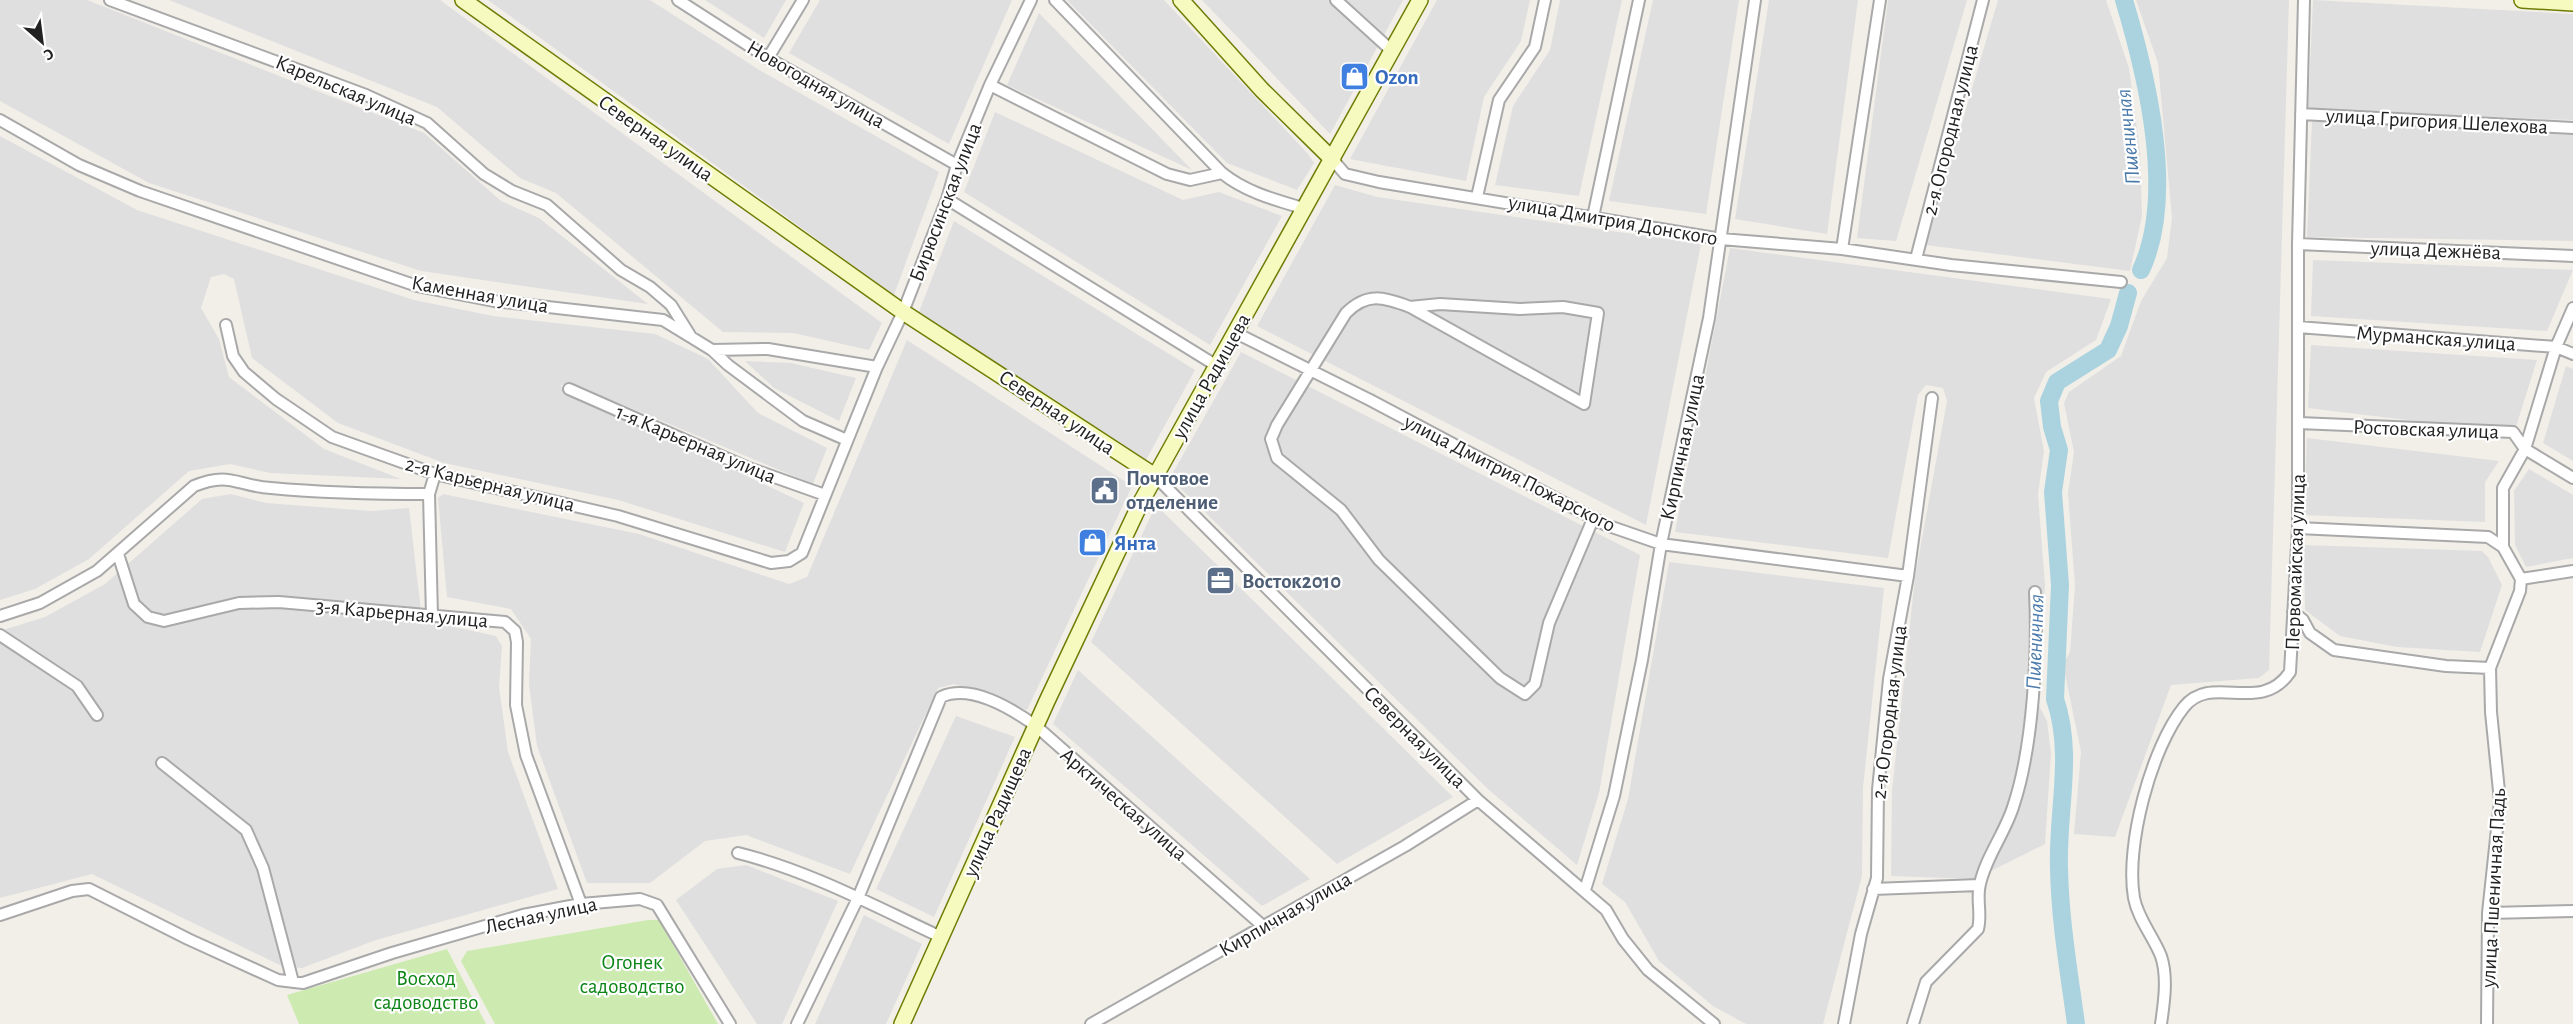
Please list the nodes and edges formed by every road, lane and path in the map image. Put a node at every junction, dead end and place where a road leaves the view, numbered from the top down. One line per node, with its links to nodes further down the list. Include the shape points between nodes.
1 (110, 0): 43 (street, Карельская улица, via 366,94 427,123 484,174 547,205 621,270 650,287 671,305)
2 (463, 0): 39 (main road, Северная улица)
3 (678, 0): 19 (street, Новогодняя улица)
4 (803, 0): 19 (street)
5 (1031, 0): 20 (street, Бирюсинская улица)
6 (1055, 0): 26 (street)
7 (1181, 0): 24 (main road, улица Дмитрия Донского, via 1262,90)
8 (1336, 0): 18 (street)
9 (1420, 0): 18 (main road, улица Радищева)
10 (1545, 0): 27 (street, via 1535,47 1499,100)
11 (1639, 0): 30 (street)
12 (1755, 0): 31 (street, Кирпичная улица)
13 (1880, 0): 33 (street)
14 (1983, 0): 35 (street, 2-я Огородная улица)
15 (2304, 0): 21 (street, Первомайская улица)
16 (2522, 0): 17 (main road)
17 (2573, 3)
18 (1392, 51): 24 (main road, улица Радищева)
19 (768, 58): 25 (street, Новогодняя улица)
20 (990, 85): 25 (street, Бирюсинская улица); 26 (street, via 1167,174 1190,180)
21 (2301, 114): 23 (street, улица Григория Шелехова); 32 (street, Первомайская улица)
22 (0, 120): 43 (street, Каменная улица, via 79,165 140,191 417,286 494,301 663,320)
23 (2573, 128)
24 (1333, 160): 27 (street, улица Дмитрия Донского, via 1345,174); 29 (main road, улица Радищева)
25 (957, 165): 28 (street, Бирюсинская улица)
26 (1222, 173): 29 (street, via 1256,194)
27 (1477, 197): 30 (street, улица Дмитрия Донского)
28 (947, 199): 39 (street, Бирюсинская улица); 47 (street)
29 (1306, 209): 42 (main road, улица Радищева)
30 (1593, 217): 31 (street, улица Дмитрия Донского)
31 (1721, 239): 33 (street, улица Дмитрия Донского); 62 (street, Кирпичная улица, via 1709,318)
32 (2298, 244): 34 (street, улица Дежнёва); 41 (street, Первомайская улица)
33 (1842, 249): 35 (street, улица Дмитрия Донского)
34 (2573, 256)
35 (1916, 259): 36 (street, улица Дмитрия Донского)
36 (2121, 282)
37 (1410, 307): 37 (street, via 1563,307 1598,313 1584,405); 49 (street, via 1392,300 1359,300 1346,313)
38 (2573, 308): 44 (street)
39 (903, 312): 48 (street, Бирюсинская улица); 56 (main road, Северная улица)
40 (226, 325): 55 (street, 2-я Карьерная улица, via 233,356 244,372 276,399 332,437)
41 (2298, 327): 44 (street, Мурманская улица); 52 (street, Первомайская улица)
42 (1236, 333): 47 (main road, улица Радищева); 49 (street, улица Дмитрия Пожарского)
43 (691, 337): 45 (street, Каменная улица)
44 (2556, 347): 46 (street, Мурманская улица); 54 (street)
45 (712, 350): 48 (street, via 768,349); 53 (street, Каменная улица, via 803,421)
46 (2573, 354)
47 (1217, 366): 56 (main road, улица Радищева)
48 (877, 367): 53 (street, Бирюсинская улица)
49 (1311, 370): 60 (street, улица Дмитрия Пожарского); 60 (street, via 1271,439 1276,458 1341,510 1379,560 1500,678 1525,694 1535,684 1549,623)
50 (569, 389): 59 (street, 1-я Карьерная улица, via 746,467)
51 (1932, 398): 67 (street, 2-я Огородная улица)
52 (2299, 423): 54 (street, Ростовская улица, via 2513,432); 61 (street, Первомайская улица)
53 (847, 440): 59 (street, Бирюсинская улица)
54 (2525, 449): 57 (street, Ростовская улица); 63 (street, via 2504,488)
55 (435, 474): 58 (street); 65 (street, 2-я Карьерная улица, via 618,516 771,563 789,561)
56 (1155, 476): 76 (main road, улица Радищева); 78 (street, Северная улица)
57 (2573, 478)
58 (429, 494): 64 (street, 2-я Карьерная улица, via 267,488 213,478 195,486); 72 (street)
59 (825, 495): 65 (street, Бирюсинская улица)
60 (1593, 519): 62 (street, улица Дмитрия Пожарского)
61 (2298, 528): 63 (street, via 2488,537); 70 (street, Первомайская улица)
62 (1661, 544): 67 (street, улица Дмитрия Пожарского); 82 (street, Кирпичная улица, via 1614,796)
63 (2503, 547): 68 (street)
64 (118, 554): 71 (street, 2-я Карьерная улица, via 98,571 40,603); 72 (street, 3-я Карьерная улица, via 134,603 148,617 164,621 239,603 279,602)
65 (802, 554)
66 (2573, 571): 68 (street)
67 (1908, 576): 81 (street, 2-я Огородная улица, via 1889,679 1878,790 1877,878)
68 (2521, 579): 74 (street, улица Пшеничная Падь, via 2520,591)
69 (2035, 592): 80 (street, via 2035,664 2020,783 2011,816)
70 (2293, 612): 74 (street, via 2310,633 2334,650 2446,666); 98 (street, Первомайская улица, via 2290,672 2279,686 2264,693 2208,693 2194,698 2177,717 2155,764 2133,856 2132,880 2137,911 2161,957)
71 (0, 616)
72 (432, 616): 84 (street, 3-я Карьерная улица, via 504,622 514,631 516,705 526,755)
73 (0, 635): 75 (street, via 77,686)
74 (2490, 668): 86 (street, улица Пшеничная Падь, via 2500,801)
75 (97, 715)
76 (1036, 726): 83 (street, Арктическая улица, via 1016,712 966,694 957,692 941,698); 88 (street, Арктическая улица); 89 (main road, улица Радищева)
77 (162, 763): 90 (street, via 246,830 263,868)
78 (1478, 800): 82 (street, Северная улица); 88 (street, Кирпичная улица)
79 (738, 853): 83 (street, via 799,871)
80 (1979, 885): 81 (street); 97 (street, via 1978,929 1926,982)
81 (1873, 889): 96 (street, 2-я Огородная улица)
82 (1585, 890): 95 (street, Северная улица, via 1606,910 1648,970)
83 (858, 898): 89 (street); 92 (street)
84 (581, 904): 90 (street, Лесная улица, via 523,915 303,983); 91 (street, Лесная улица, via 640,899 657,905)
85 (2573, 911): 86 (street)
86 (2488, 913): 99 (street, улица Пшеничная Падь)
87 (0, 915): 90 (street, Лесная улица, via 89,889 188,939 278,980)
88 (1264, 927): 94 (street, Кирпичная улица)
89 (941, 937): 93 (main road, улица Радищева)
90 (293, 982)
91 (730, 1024)
92 (797, 1024)
93 (902, 1024)
94 (1091, 1024)
95 (1714, 1024)
96 (1844, 1024)
97 (1913, 1024)
98 (2161, 1024)
99 (2487, 1024)

